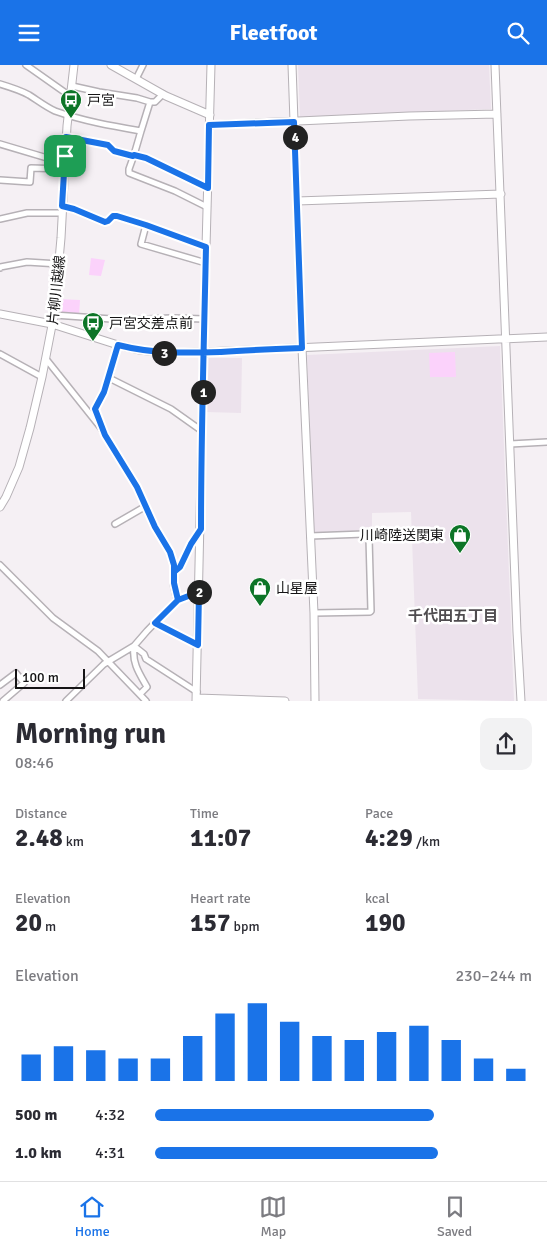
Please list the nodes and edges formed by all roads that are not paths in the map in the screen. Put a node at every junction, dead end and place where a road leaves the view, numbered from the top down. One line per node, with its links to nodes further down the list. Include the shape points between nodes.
1 (26, 65): 12 (street)
2 (74, 65): 10 (street, 片柳川越線)
3 (110, 65): 8 (street)
4 (143, 65): 8 (street)
5 (211, 65): 16 (street)
6 (292, 65): 17 (street)
7 (495, 65): 14 (street)
8 (136, 79): 11 (street)
9 (0, 84): 15 (street, via 15,88)
10 (72, 86): 12 (street, 片柳川越線); 13 (street)
11 (163, 94): 13 (street); 16 (street)
12 (70, 95): 15 (street, 片柳川越線)
13 (150, 102): 19 (street)
14 (497, 114): 17 (street); 26 (street)
15 (68, 115): 19 (street); 20 (street, 片柳川越線)
16 (210, 115): 18 (street)
17 (294, 122): 18 (street); 27 (street)
18 (209, 125): 25 (street)
19 (142, 131): 22 (street)
20 (66, 137): 22 (street, via 108,145 114,151); 23 (street, 片柳川越線)
21 (0, 144): 23 (street)
22 (134, 155): 25 (street); 28 (street, via 128,169 130,173)
23 (64, 166): 24 (street, via 31,168 30,182); 29 (street, 片柳川越線)
24 (0, 180)
25 (208, 188): 28 (street)
26 (501, 194): 27 (street); 41 (street)
27 (297, 201): 43 (street)
28 (207, 207): 32 (street)
29 (62, 209): 30 (street); 31 (street, via 74,209 105,222 117,216); 34 (street, 片柳川越線)
30 (0, 219)
31 (146, 225): 32 (street); 33 (street, via 141,245)
32 (206, 247): 33 (street)
33 (206, 263): 38 (street)
34 (59, 264): 35 (street, via 27,263); 37 (street, 片柳川越線)
35 (0, 268)
36 (0, 314): 39 (street)
37 (54, 315): 38 (street, via 126,320); 39 (street, 片柳川越線)
38 (205, 319): 44 (street)
39 (52, 324): 42 (street); 46 (street, 片柳川越線)
40 (547, 337): 41 (street)
41 (506, 339): 43 (street); 52 (street)
42 (118, 345): 44 (street, via 151,352); 48 (street)
43 (302, 348): 44 (street); 57 (street)
44 (204, 353): 50 (street)
45 (0, 354): 47 (street)
46 (46, 359): 47 (street, 片柳川越線); 49 (street)
47 (42, 377): 54 (street, 片柳川越線, via 19,467)
48 (109, 377): 49 (street, via 95,409); 50 (street, via 171,409)
49 (102, 428): 53 (street)
50 (202, 431): 56 (street)
51 (547, 443): 52 (street)
52 (510, 444): 77 (street)
53 (146, 506): 55 (street); 59 (street, via 170,552)
54 (0, 507)
55 (115, 524)
56 (201, 529): 59 (street); 60 (street)
57 (310, 536): 62 (street); 62 (street, via 366,534 370,540 371,611)
58 (0, 565): 66 (street, via 53,618)
59 (174, 572): 61 (street)
60 (199, 592): 61 (street); 64 (street)
61 (178, 600): 63 (street)
62 (314, 613): 76 (street)
63 (155, 623): 64 (street); 65 (street)
64 (198, 645): 69 (street)
65 (134, 646): 66 (street); 68 (street, via 133,657 147,687); 69 (street)
66 (108, 662): 68 (street); 72 (street)
67 (0, 685): 71 (street, via 16,673 24,683)
68 (140, 694): 73 (street)
69 (196, 697): 70 (street)
70 (233, 700): 74 (street)
71 (3, 701)
72 (66, 701)
73 (146, 701)
74 (262, 701): 75 (street)
75 (286, 701)
76 (315, 701)
77 (521, 701)

